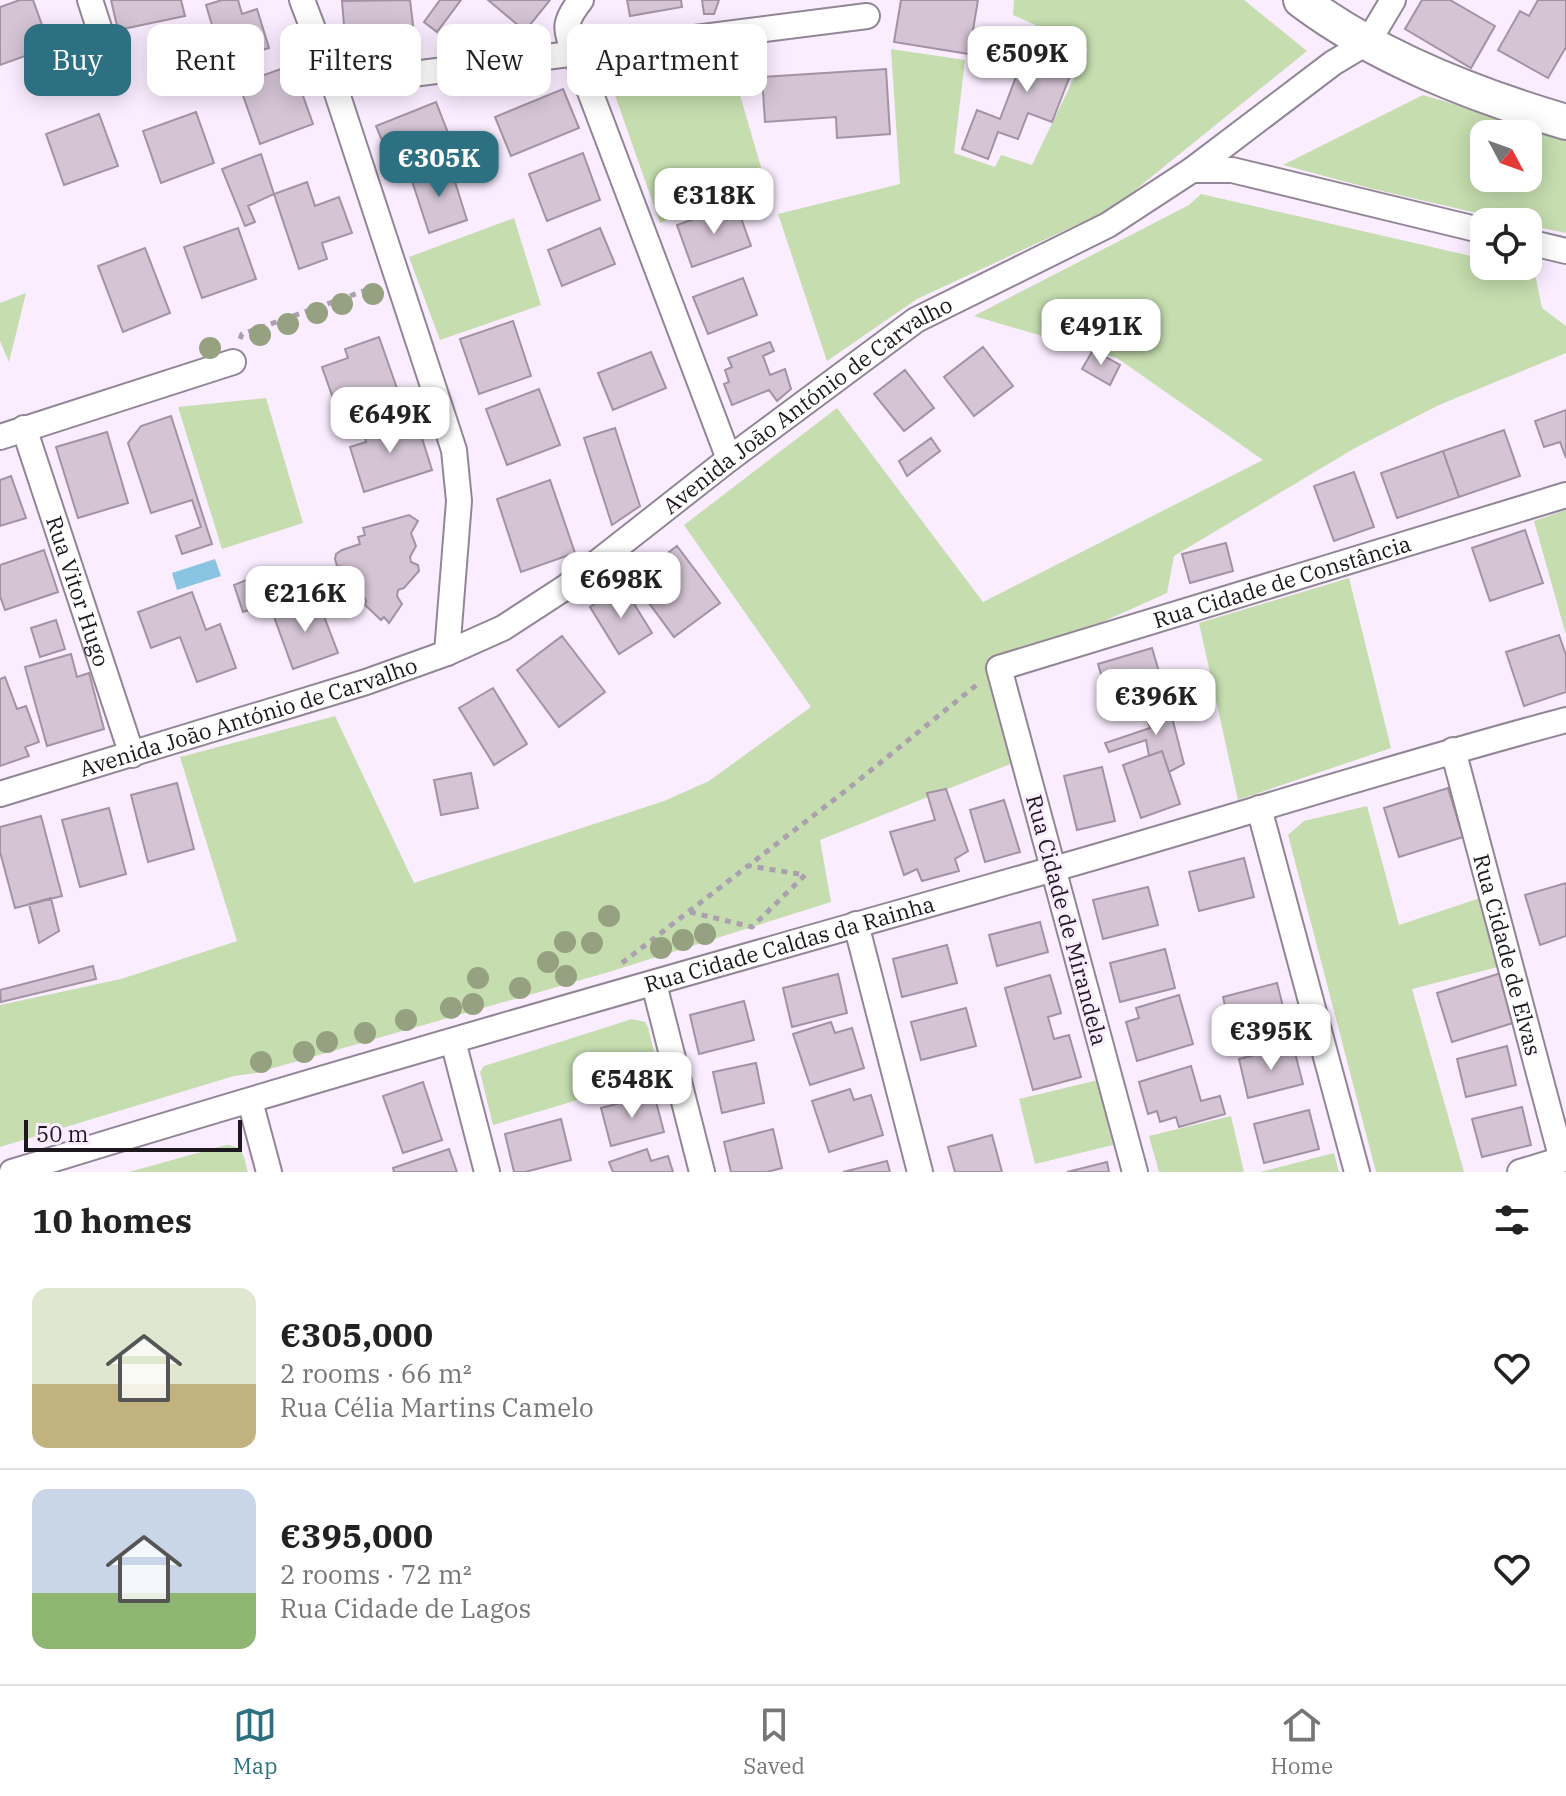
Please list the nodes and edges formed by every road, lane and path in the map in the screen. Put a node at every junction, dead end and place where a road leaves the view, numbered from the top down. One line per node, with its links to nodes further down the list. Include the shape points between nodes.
1 (90, 0): 7 (street)
2 (302, 0): 8 (street)
3 (581, 0): 9 (street)
4 (1301, 0): 11 (street)
5 (1393, 0): 11 (street)
6 (867, 16): 10 (street)
7 (98, 24)
8 (311, 24)
9 (568, 24)
10 (767, 28)
11 (1368, 42): 16 (street, via 1466,88); 17 (street, Avenida João António de Carvalho)
12 (567, 53): 13 (street)
13 (421, 72)
14 (338, 96): 21 (street)
15 (592, 96): 25 (street)
16 (1562, 113)
17 (1192, 170): 18 (street, via 1232,170); 25 (street, Avenida João António de Carvalho, via 1108,225 916,320)
18 (1470, 228)
19 (1542, 245): 20 (street)
20 (1566, 251)
21 (396, 279): 22 (path, via 242,334); 27 (street, via 454,450 459,501)
22 (233, 362): 23 (street)
23 (24, 428): 24 (street); 31 (street, Rua Vitor Hugo)
24 (0, 437)
25 (729, 459): 27 (street, Avenida João António de Carvalho, via 566,587 503,628)
26 (1566, 495): 28 (street, Rua Cidade de Constância)
27 (447, 653): 31 (street, Avenida João António de Carvalho)
28 (999, 668): 34 (path); 35 (street, Rua Cidade de Mirandela)
29 (1566, 720): 30 (street, Rua Cidade Caldas da Rainha)
30 (1453, 750): 33 (street, Rua Cidade Caldas da Rainha); 42 (street, Rua Cidade de Elvas)
31 (132, 755): 32 (street, Avenida João António de Carvalho)
32 (0, 794)
33 (1259, 808): 35 (street, Rua Cidade Caldas da Rainha); 50 (street)
34 (749, 866): 36 (path); 36 (path, via 805,875 752,927)
35 (1053, 869): 37 (street, Rua Cidade Caldas da Rainha); 49 (street, Rua Cidade de Mirandela)
36 (689, 912): 38 (path)
37 (856, 924): 39 (street, Rua Cidade Caldas da Rainha); 48 (street)
38 (621, 963)
39 (654, 984): 40 (street, Rua Cidade Caldas da Rainha); 47 (street)
40 (453, 1041): 41 (street, Rua Cidade Caldas da Rainha); 46 (street)
41 (250, 1101): 43 (street, Rua Cidade Caldas da Rainha); 45 (street)
42 (1564, 1159): 51 (street)
43 (42, 1168): 44 (street, Rua Cidade Caldas da Rainha)
44 (12, 1172)
45 (269, 1172)
46 (487, 1172)
47 (702, 1172)
48 (920, 1172)
49 (1135, 1172)
50 (1357, 1172)
51 (1520, 1172)

